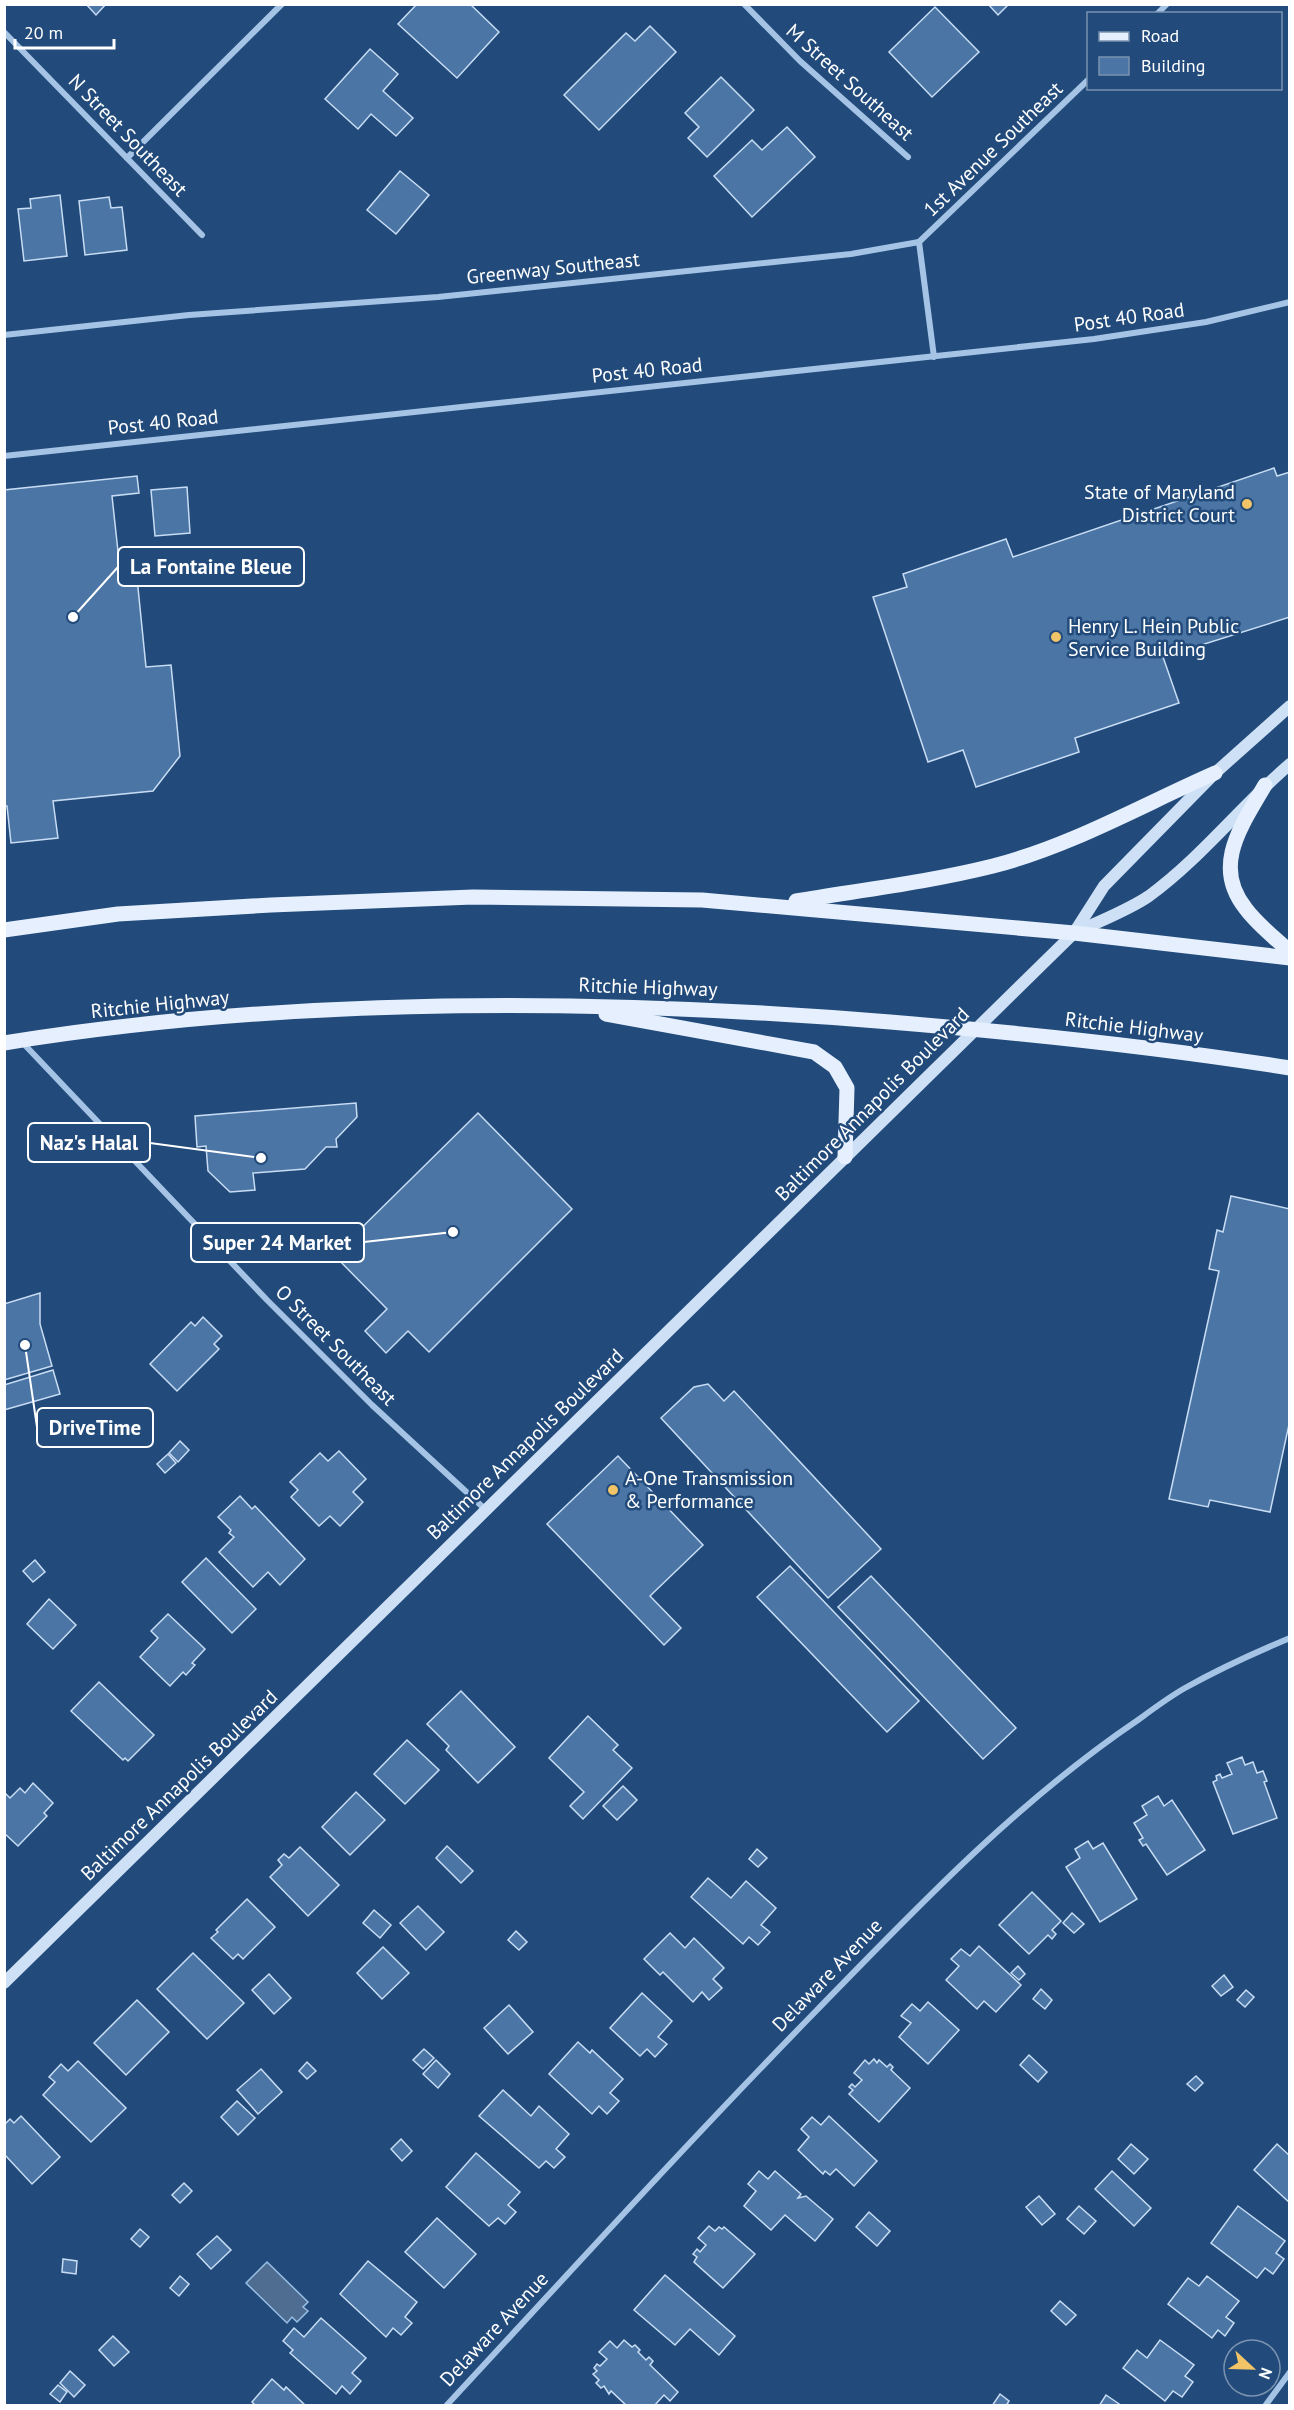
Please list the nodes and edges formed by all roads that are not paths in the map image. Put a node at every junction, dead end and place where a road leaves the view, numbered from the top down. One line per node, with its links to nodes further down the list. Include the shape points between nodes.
1 (282, 4): 6 (street)
2 (744, 4): 5 (street, M Street Southeast, via 800,61)
3 (4, 32): 6 (street, N Street Southeast)
4 (1087, 82): 8 (street, 1st Avenue Southeast)
5 (908, 157)
6 (127, 158): 7 (street, N Street Southeast)
7 (202, 235)
8 (919, 242): 10 (street, Greenway Southeast, via 851,254 438,297 189,315); 11 (street)
9 (1290, 302): 11 (street, Post 40 Road, via 1206,322)
10 (4, 335)
11 (934, 357): 12 (street, Post 40 Road)
12 (4, 456)
13 (1290, 706): 15 (main road, Baltimore Annapolis Boulevard)
14 (1290, 764): 16 (main road, Baltimore Annapolis Boulevard)
15 (1215, 773): 17 (main road, via 1068,839 994,866); 19 (main road, Baltimore Annapolis Boulevard, via 1104,886)
16 (1265, 785): 19 (main road, Baltimore Annapolis Boulevard, via 1212,841 1148,896); 20 (main road, via 1231,850 1229,873 1245,909)
17 (774, 905): 18 (main road, via 702,900 473,897 118,914); 19 (main road)
18 (4, 930)
19 (1074, 933): 21 (main road); 23 (main road, Baltimore Annapolis Boulevard)
20 (1290, 952)
21 (1290, 958)
22 (556, 1005): 23 (main road, Ritchie Highway, via 815,1016); 24 (main road, Ritchie Highway, via 255,1016); 27 (main road, via 814,1052 835,1067 847,1088)
23 (976, 1029): 26 (main road, Ritchie Highway); 27 (main road, Baltimore Annapolis Boulevard)
24 (22, 1041): 25 (main road, Ritchie Highway); 28 (street, O Street Southeast, via 267,1300 372,1405)
25 (4, 1044)
26 (1290, 1068)
27 (845, 1157): 28 (main road, Baltimore Annapolis Boulevard)
28 (486, 1510): 30 (main road, Baltimore Annapolis Boulevard)
29 (1290, 1638): 32 (street, Delaware Avenue, via 1184,1688 1052,1783 982,1844 721,2108)
30 (4, 1983)
31 (1290, 2372): 33 (street)
32 (446, 2406)
33 (1265, 2406)

